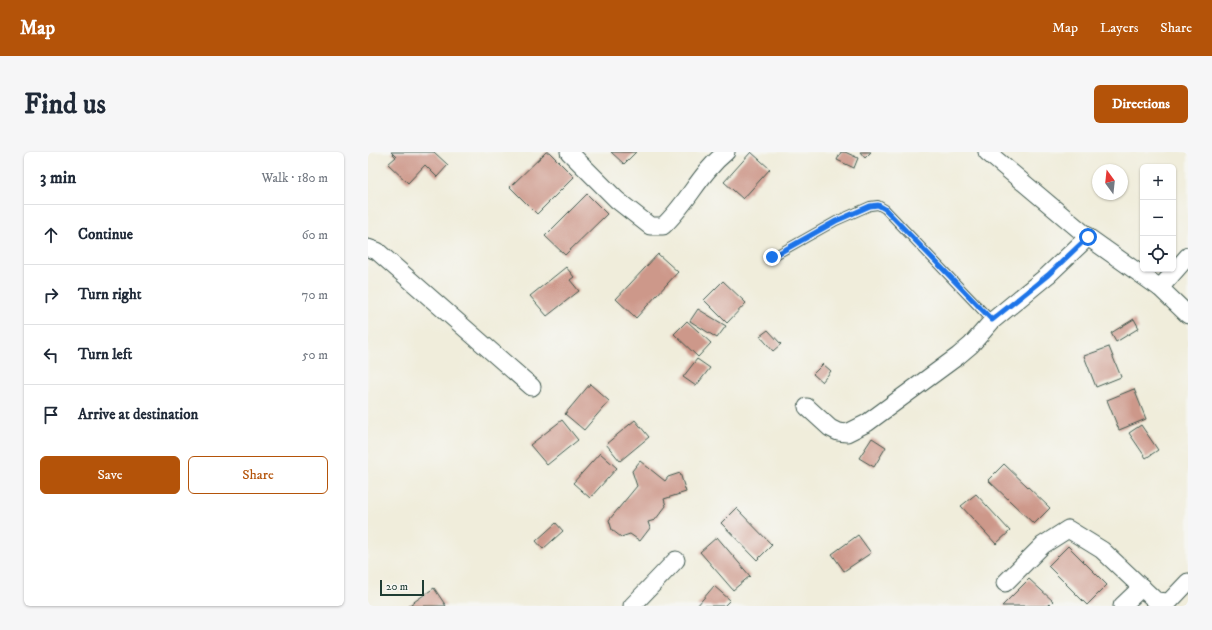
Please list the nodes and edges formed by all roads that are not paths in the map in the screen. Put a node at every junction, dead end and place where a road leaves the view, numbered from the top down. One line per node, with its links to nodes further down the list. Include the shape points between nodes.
1 (569, 152): 2 (street, via 617,200 650,226 663,226 702,175)
2 (726, 152)
3 (987, 152): 4 (street)
4 (1088, 237): 8 (street); 10 (street, via 1048,275)
5 (368, 248): 11 (street, via 377,251)
6 (1188, 256): 8 (street)
7 (772, 257): 10 (lane, via 836,221 878,205 885,209)
8 (1160, 288): 9 (street)
9 (1188, 315)
10 (992, 320): 12 (street, via 958,356 892,406 856,429 847,433 838,432)
11 (532, 387)
12 (807, 407)
13 (676, 560): 17 (street)
14 (1188, 582): 16 (street, via 1169,602 1156,601)
15 (1005, 584): 16 (street, via 1043,545 1068,528 1102,550)
16 (1142, 587): 18 (street)
17 (632, 606)
18 (1122, 606)

